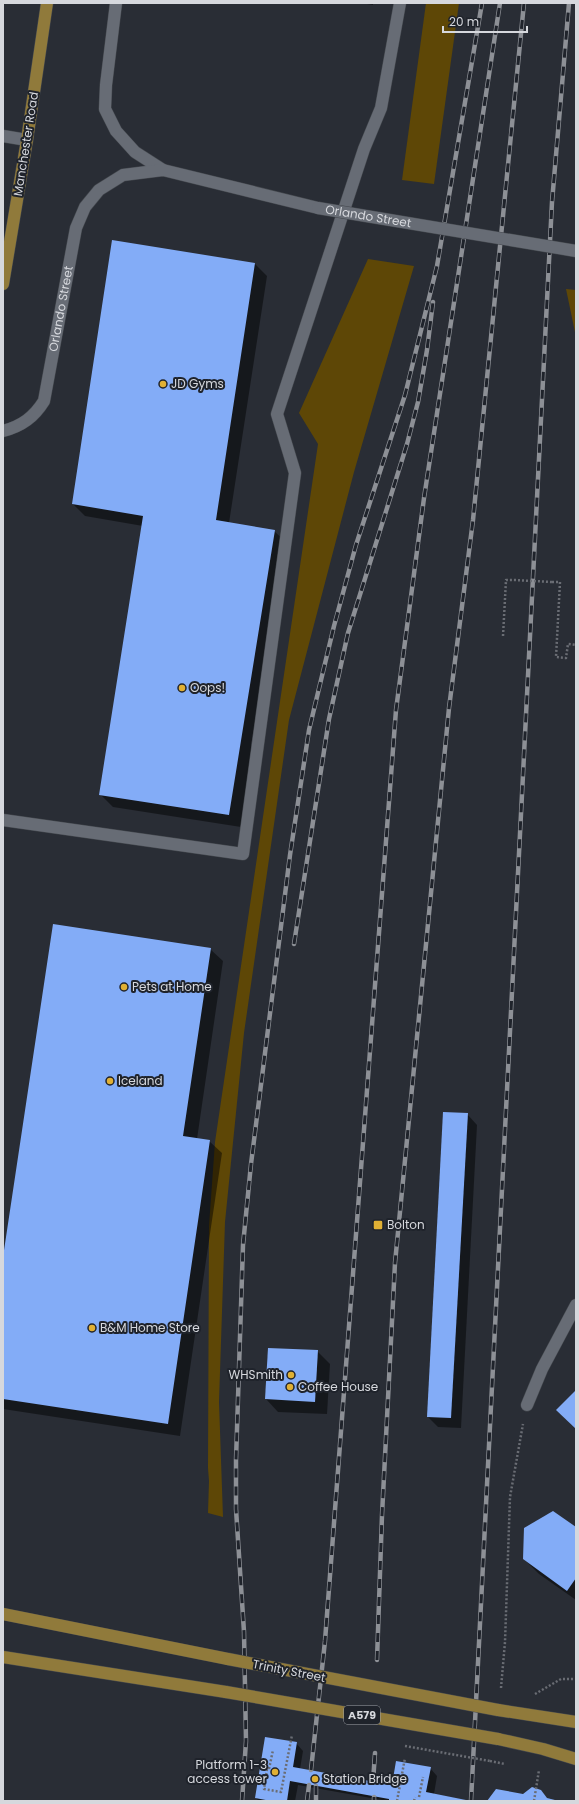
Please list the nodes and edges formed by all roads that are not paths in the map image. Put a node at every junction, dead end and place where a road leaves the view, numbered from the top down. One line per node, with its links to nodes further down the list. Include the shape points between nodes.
1 (47, 3): 5 (main road, Manchester Road)
2 (116, 3): 6 (street, Orlando Street, via 105,109 116,131 135,152)
3 (400, 3): 10 (street, via 381,108 364,149 277,414 295,473 243,854)
4 (3, 136): 5 (street)
5 (27, 140): 8 (main road, Manchester Road)
6 (163, 170): 7 (street, Orlando Street, bridge, via 318,208); 9 (street, Orlando Street, via 123,175 99,190 84,207 76,228 44,401 39,410 24,423)
7 (576, 251)
8 (3, 284)
9 (3, 431)
10 (3, 820)
11 (576, 1305): 12 (street, via 542,1368)
12 (527, 1405)
13 (3, 1614): 15 (main road, Trinity Street / A579, bridge, via 498,1710)
14 (3, 1657): 16 (main road, A579, bridge, via 498,1739)
15 (576, 1722)
16 (576, 1759)

